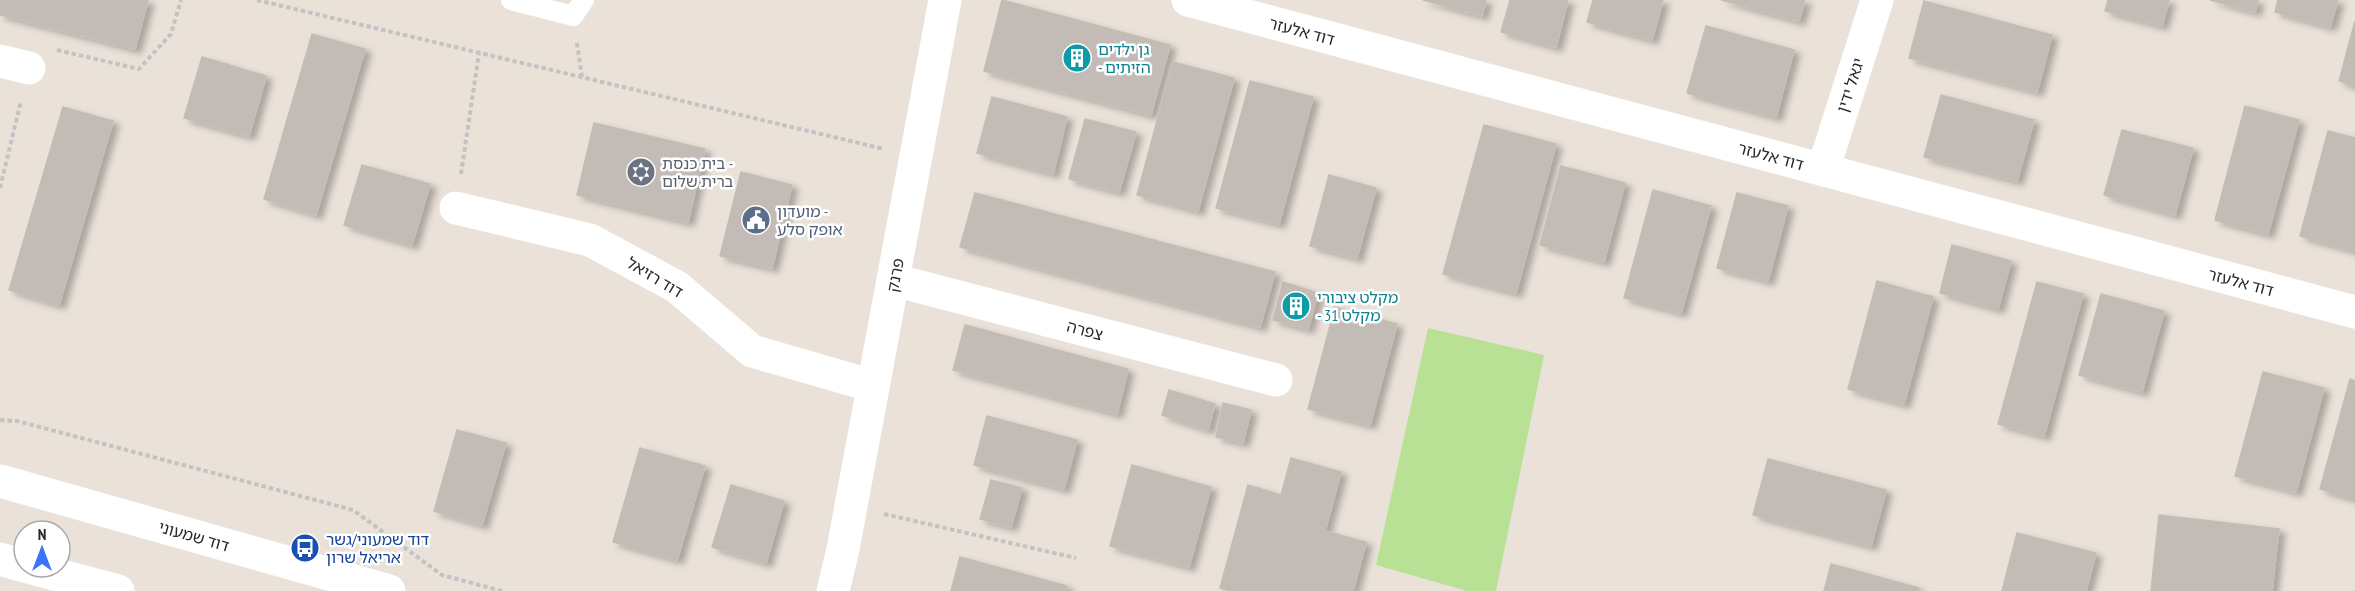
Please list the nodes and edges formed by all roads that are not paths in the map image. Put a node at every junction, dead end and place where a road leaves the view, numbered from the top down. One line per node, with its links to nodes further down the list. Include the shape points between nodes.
1 (511, 0): 5 (lane)
2 (945, 0): 8 (street, פרנק)
3 (1188, 0): 6 (street, דוד אלעזר)
4 (1877, 0): 6 (street, יגאל ידין)
5 (579, 8)
6 (1823, 170): 9 (street, דוד אלעזר)
7 (456, 208): 11 (street, דוד רזיאל, via 590,240 677,287 752,351)
8 (894, 280): 10 (street, צפרה); 11 (street, פרנק)
9 (2355, 312)
10 (1276, 380)
11 (873, 386): 13 (street, פרנק)
12 (0, 481): 16 (street, דוד שמעוני)
13 (843, 549): 17 (street, פרנק); 18 (street, פרנק)
14 (72, 579): 15 (street)
15 (118, 591)
16 (389, 591)
17 (833, 591)
18 (844, 591)

